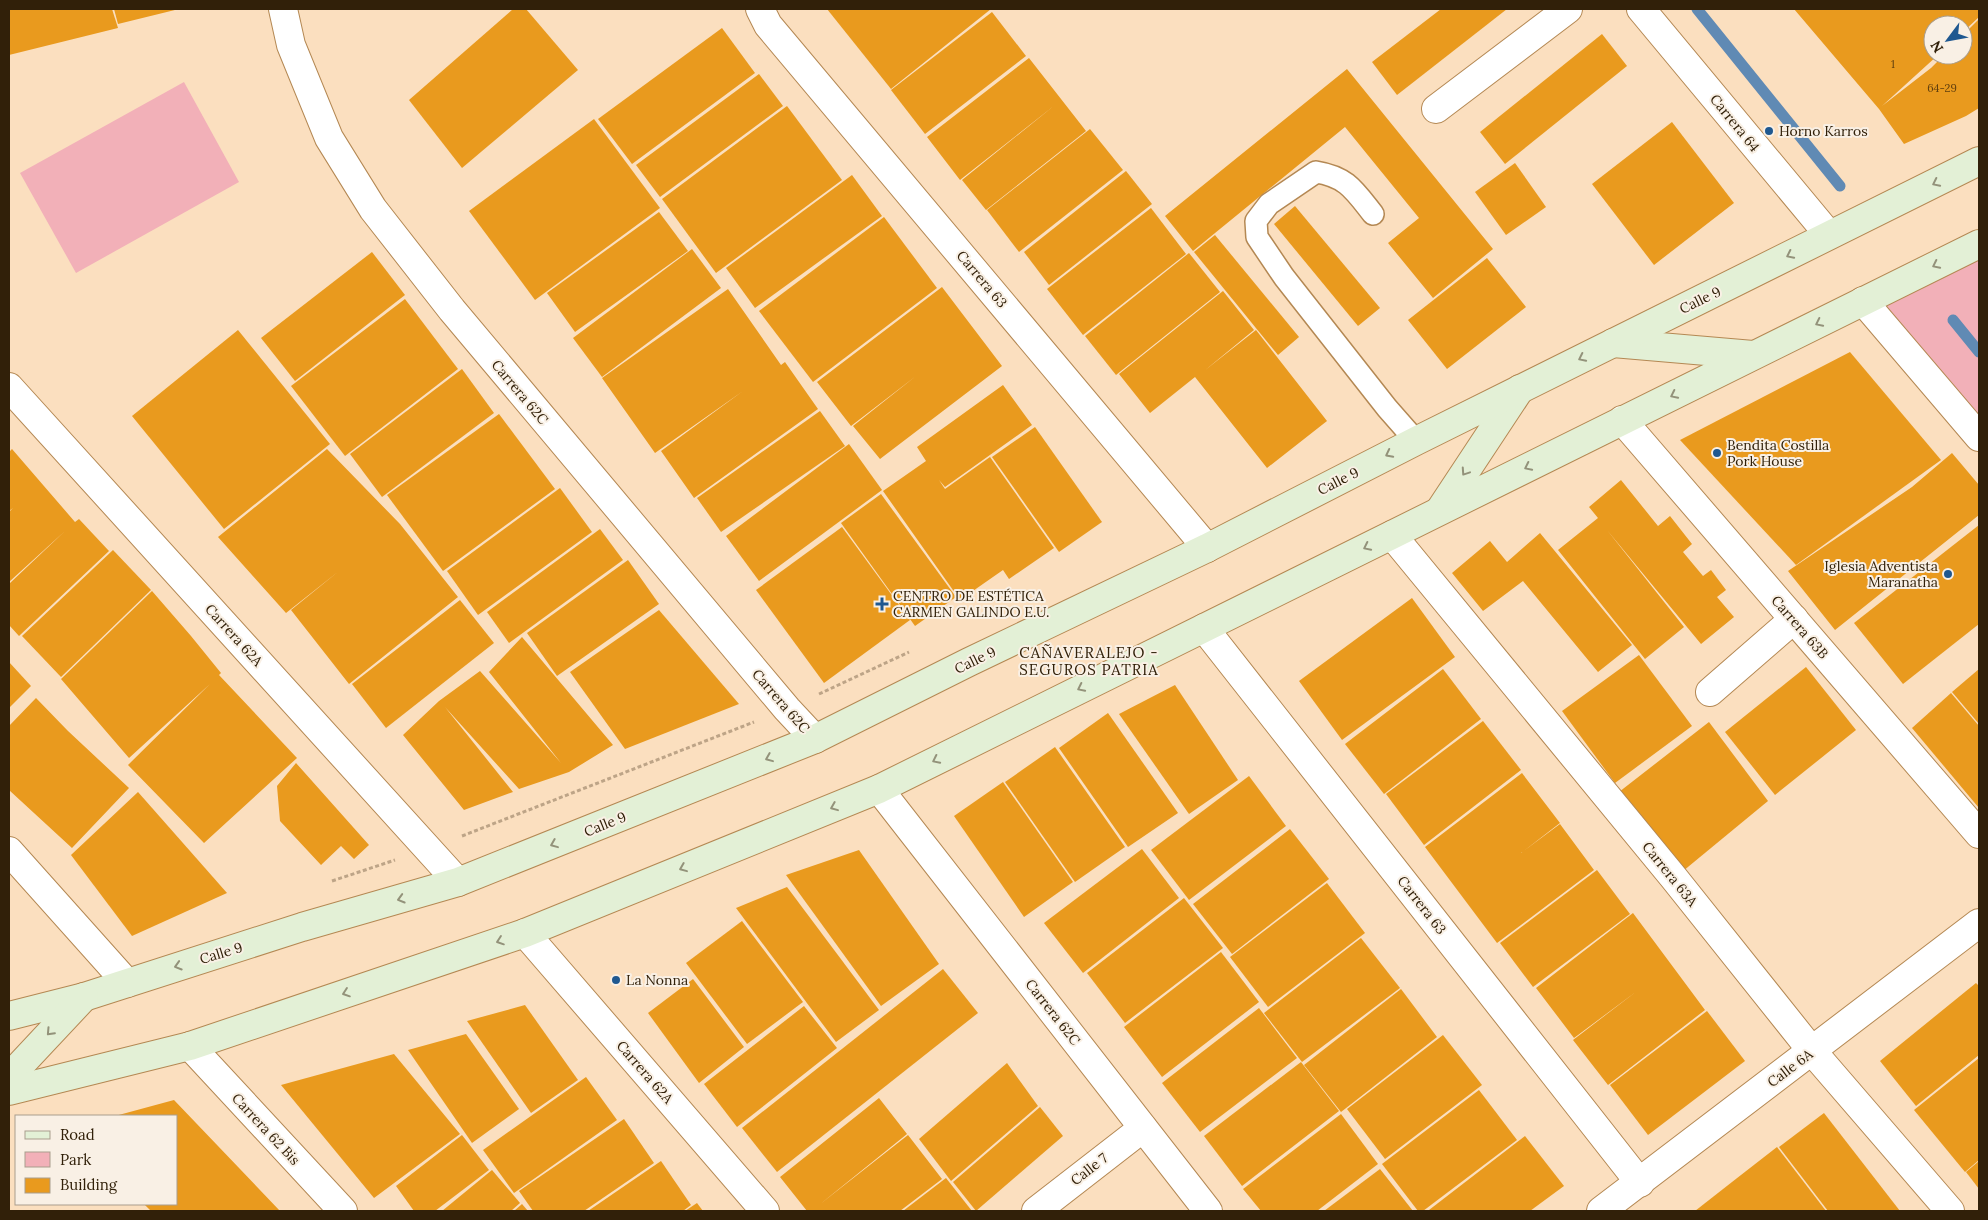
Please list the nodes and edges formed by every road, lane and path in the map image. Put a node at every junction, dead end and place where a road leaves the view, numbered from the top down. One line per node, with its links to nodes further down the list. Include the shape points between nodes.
1 (283, 9): 25 (street, Carrera 62C, via 291,45 329,138 374,209 452,310)
2 (760, 9): 20 (street, Carrera 63, via 768,25)
3 (1568, 9): 5 (street)
4 (1641, 9): 8 (street, Carrera 64)
5 (1436, 109)
6 (1979, 161): 8 (main road, Calle 9, one-way to 8)
7 (1373, 214): 17 (lane, via 1352,187 1334,175 1316,172 1269,204 1256,221 1257,237 1290,284)
8 (1829, 235): 11 (main road, Calle 9, one-way to 11)
9 (1979, 244): 10 (main road, one-way to 10)
10 (1863, 301): 12 (main road, one-way to 12); 16 (street)
11 (1612, 343): 12 (main road); 14 (main road, Calle 9, one-way to 14)
12 (1753, 355): 15 (main road, one-way to 15)
13 (9, 388): 29 (street, Carrera 62A)
14 (1521, 388): 17 (main road, Calle 9); 18 (main road, one-way to 18)
15 (1622, 420): 18 (main road, one-way to 18); 21 (street, Carrera 63B)
16 (1979, 436)
17 (1416, 441): 20 (main road, Calle 9, one-way to 20)
18 (1440, 511): 19 (main road)
19 (1392, 535): 22 (main road, one-way to 22); 39 (street, Carrera 63A)
20 (1207, 548): 26 (main road, Calle 9)
21 (1794, 620): 24 (street); 28 (street, Carrera 63B)
22 (1204, 628): 27 (main road, one-way to 27); 43 (street, Carrera 63)
23 (911, 651): 25 (path)
24 (1710, 692)
25 (787, 709): 26 (street, Carrera 62C); 29 (path)
26 (815, 739): 31 (main road, Calle 9, one-way to 31)
27 (879, 789): 34 (main road, one-way to 34); 42 (street, Carrera 62C)
28 (1979, 834)
29 (428, 849): 31 (street, Carrera 62A); 32 (path)
30 (9, 851): 35 (street)
31 (458, 882): 35 (main road, Calle 9, one-way to 35)
32 (326, 883)
33 (1979, 923): 39 (street, Calle 6A)
34 (525, 933): 38 (main road, one-way to 38); 45 (street, Carrera 62A)
35 (127, 983): 36 (main road, Calle 9)
36 (84, 997): 37 (main road, Calle 9); 40 (main road, one-way to 40)
37 (9, 1016)
38 (190, 1046): 41 (main road); 44 (street, Carrera 62 Bis)
39 (1812, 1051): 43 (street, Calle 6A); 49 (street, Carrera 63A)
40 (9, 1077)
41 (9, 1090)
42 (1143, 1128): 46 (street, Calle 7); 47 (street, Carrera 62C)
43 (1640, 1182): 48 (street, Calle 6A)
44 (343, 1211)
45 (765, 1211)
46 (1036, 1211)
47 (1208, 1211)
48 (1601, 1211)
49 (1950, 1211)

